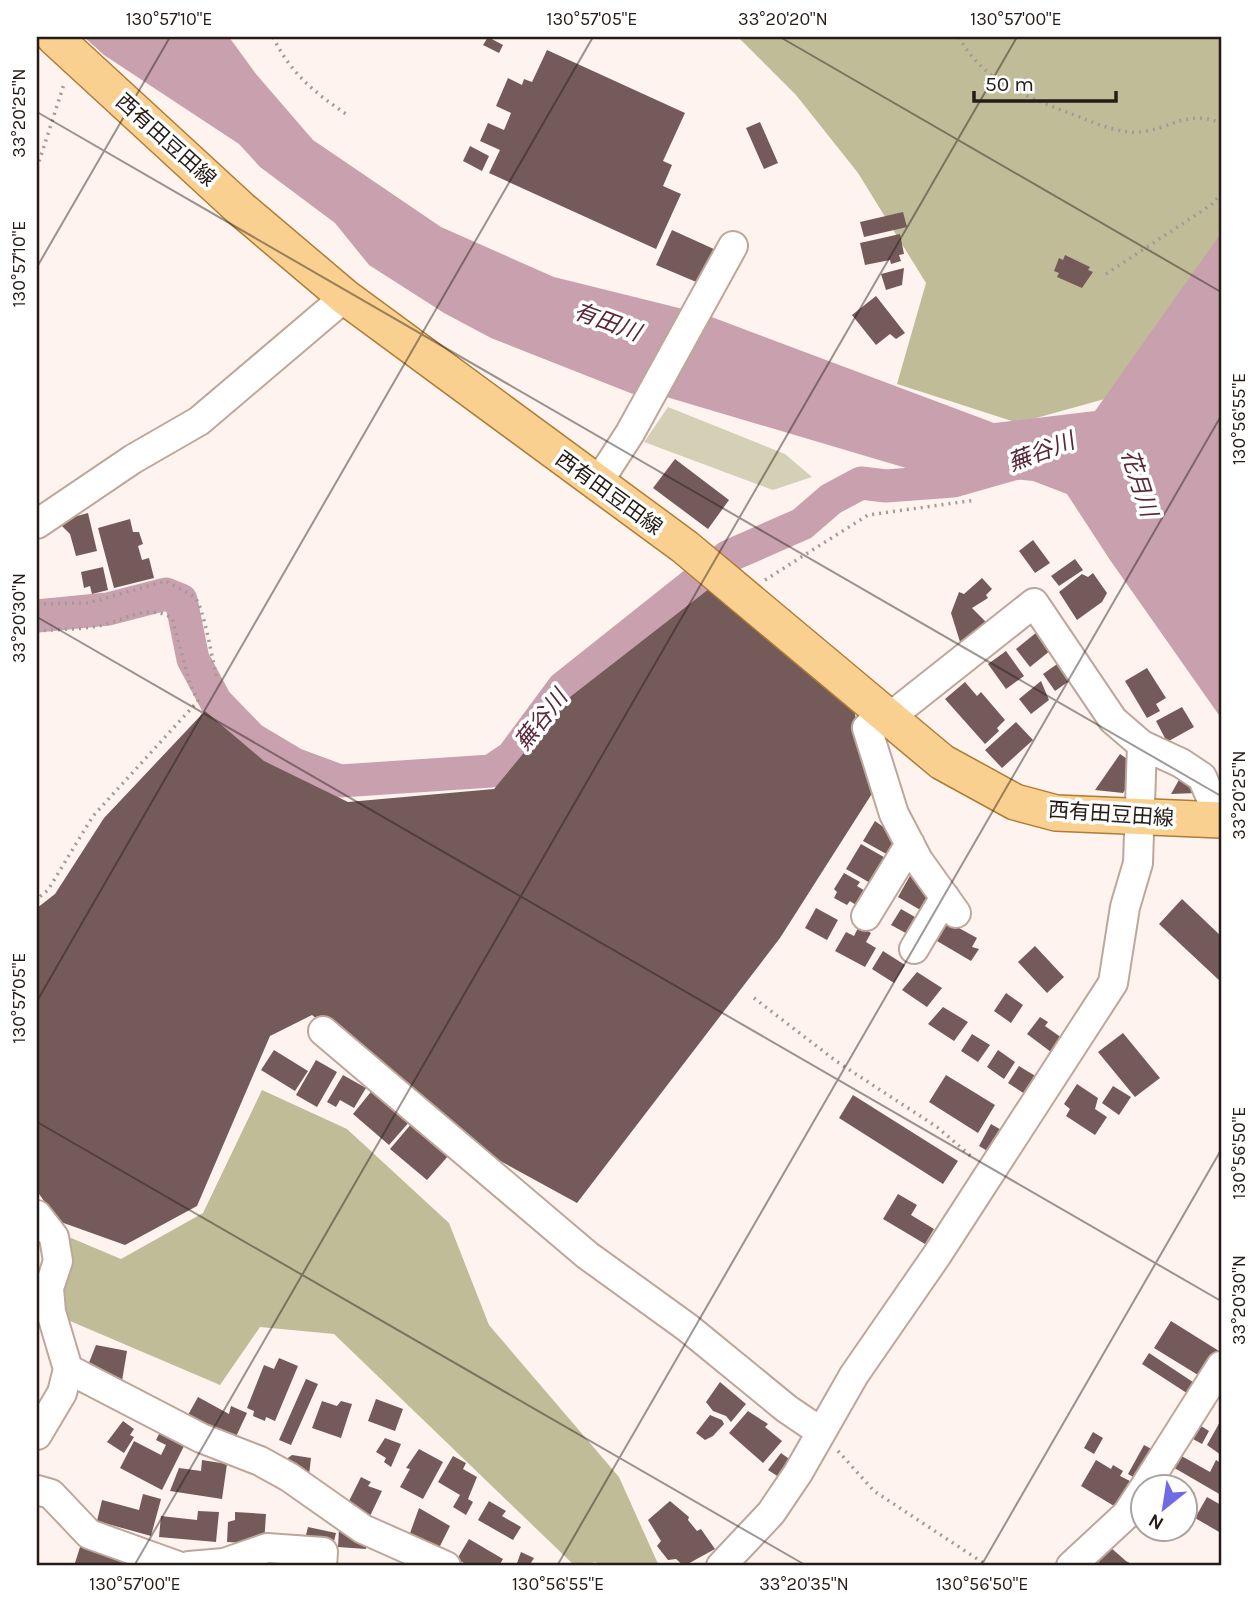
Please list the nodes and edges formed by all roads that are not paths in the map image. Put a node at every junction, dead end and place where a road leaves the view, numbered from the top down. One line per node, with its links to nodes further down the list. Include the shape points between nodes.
1 (64, 47): 3 (main road, 西有田豆田線)
2 (733, 246): 4 (street)
3 (345, 297): 4 (main road, 西有田豆田線); 5 (street, via 200,421 133,459)
4 (597, 484): 6 (main road, 西有田豆田線, via 754,594)
5 (37, 524)
6 (887, 714): 7 (street, via 1034,603 1113,720); 8 (main road, 西有田豆田線, via 942,762 1014,802 1056,813); 10 (street, via 867,728 894,814)
7 (1142, 745): 8 (street); 9 (street, via 1202,777)
8 (1139, 818): 9 (main road, 西有田豆田線); 17 (street, via 1138,863 1125,907 1113,983)
9 (1221, 820)
10 (909, 844): 11 (street); 12 (street, via 950,905)
11 (866, 916)
12 (914, 949)
13 (324, 1031): 17 (street, via 587,1255)
14 (37, 1214): 16 (street, via 54,1237 58,1261 50,1288 51,1312)
15 (1221, 1367): 19 (street)
16 (68, 1369): 18 (street, via 62,1393); 25 (street, via 201,1438 260,1461 363,1528)
17 (821, 1432): 26 (street, via 771,1513)
18 (37, 1435)
19 (1153, 1474)
20 (37, 1490): 22 (street, via 51,1494 89,1534)
21 (1128, 1513): 27 (street)
22 (178, 1566)
23 (189, 1566): 24 (street, via 224,1563 267,1548 323,1552)
24 (322, 1566)
25 (446, 1566)
26 (721, 1566)
27 (1071, 1566)

